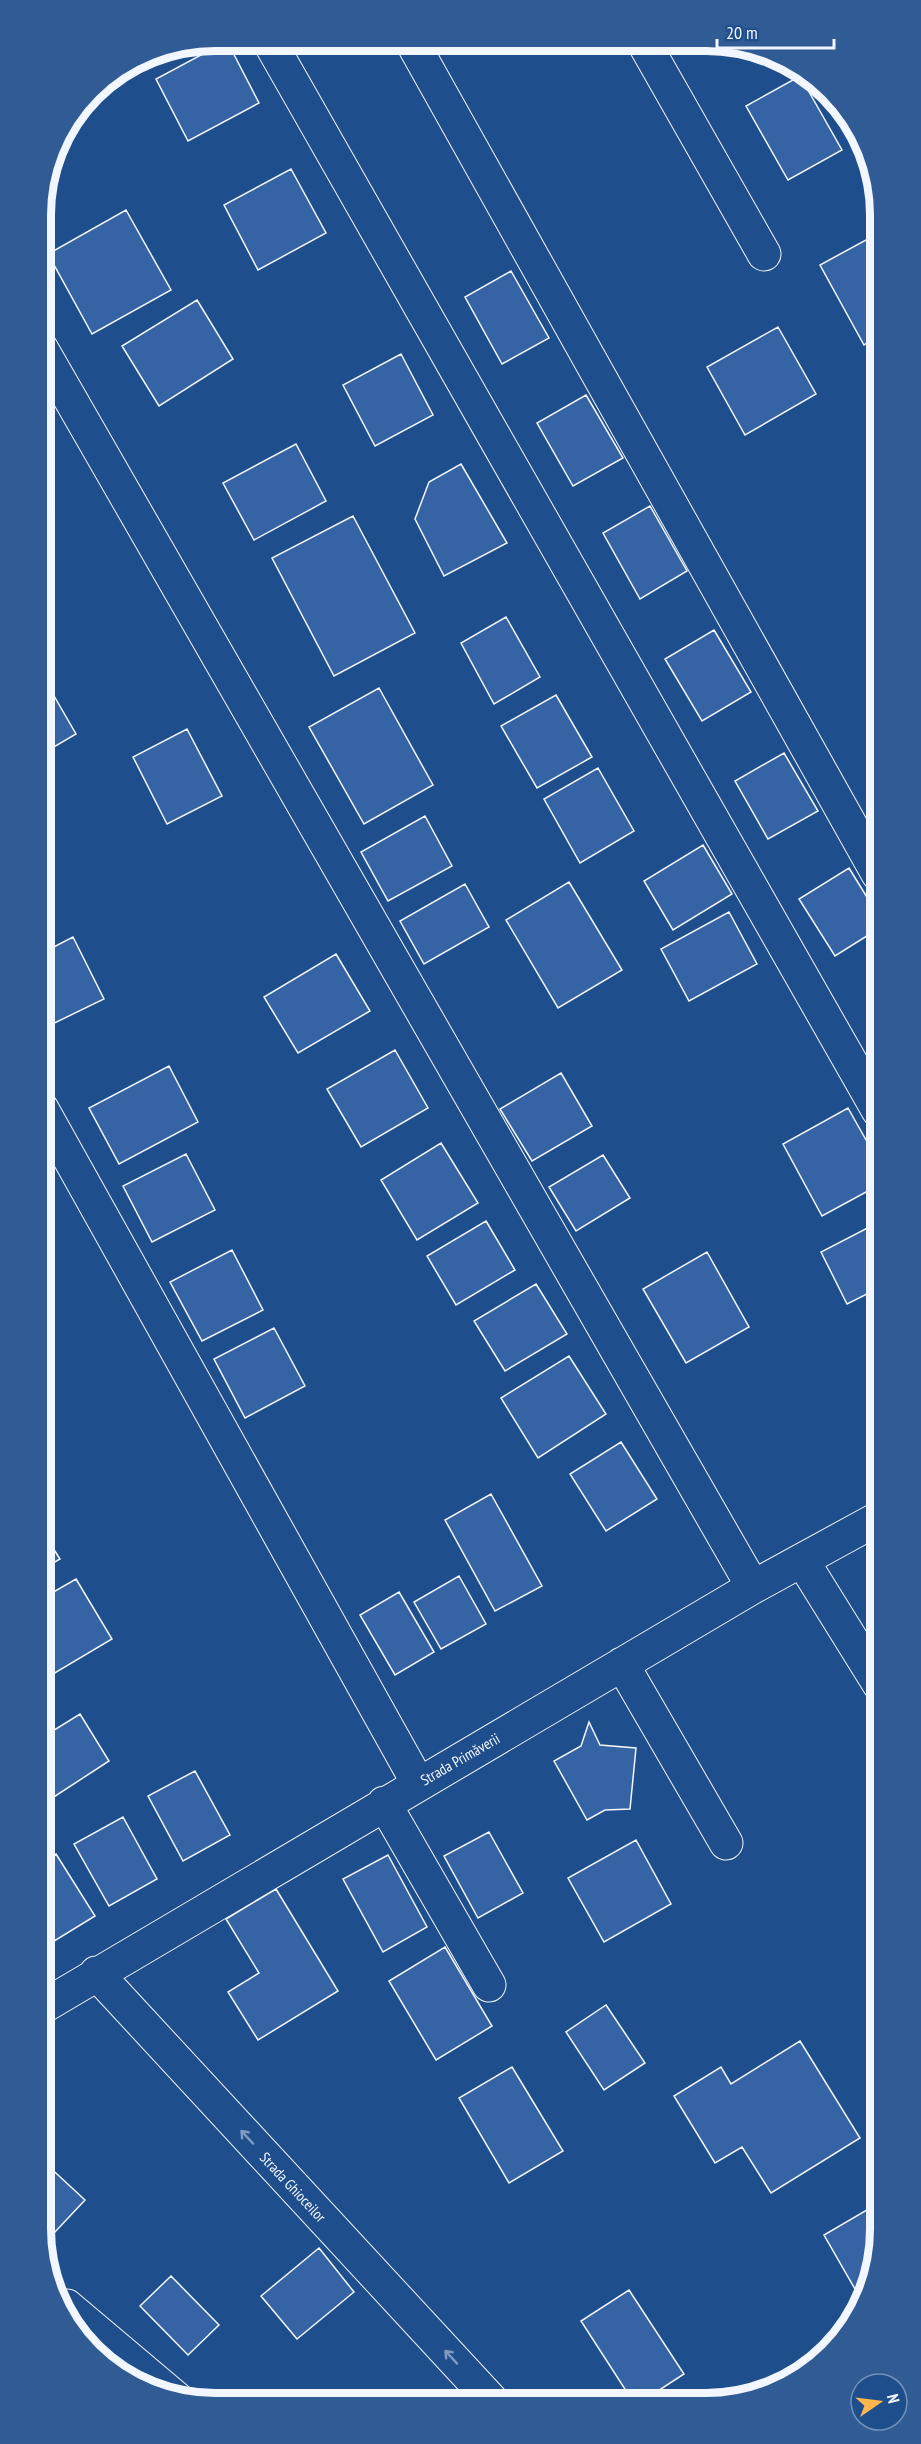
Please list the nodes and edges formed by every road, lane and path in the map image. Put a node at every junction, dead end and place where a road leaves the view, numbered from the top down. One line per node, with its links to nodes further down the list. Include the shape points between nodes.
1 (275, 51): 7 (street)
2 (417, 51): 6 (street)
3 (649, 51): 4 (street)
4 (764, 254)
5 (51, 365): 11 (street)
6 (870, 860)
7 (870, 1096)
8 (51, 1125): 14 (street)
9 (870, 1523): 10 (street, Strada Primăverii)
10 (802, 1560): 11 (street, Strada Primăverii); 12 (street)
11 (753, 1587): 13 (street, Strada Primăverii)
12 (870, 1661)
13 (622, 1664): 14 (street, Strada Primăverii); 16 (street)
14 (418, 1783): 15 (street, Strada Primăverii)
15 (384, 1803): 17 (street, Strada Primăverii); 18 (street)
16 (726, 1843)
17 (96, 1973): 19 (street, Strada Primăverii); 22 (street, Strada Ghioceilor, one-way to 17)
18 (489, 1985)
19 (51, 2002)
20 (74, 2312): 21 (street)
21 (157, 2382)
22 (485, 2393)

